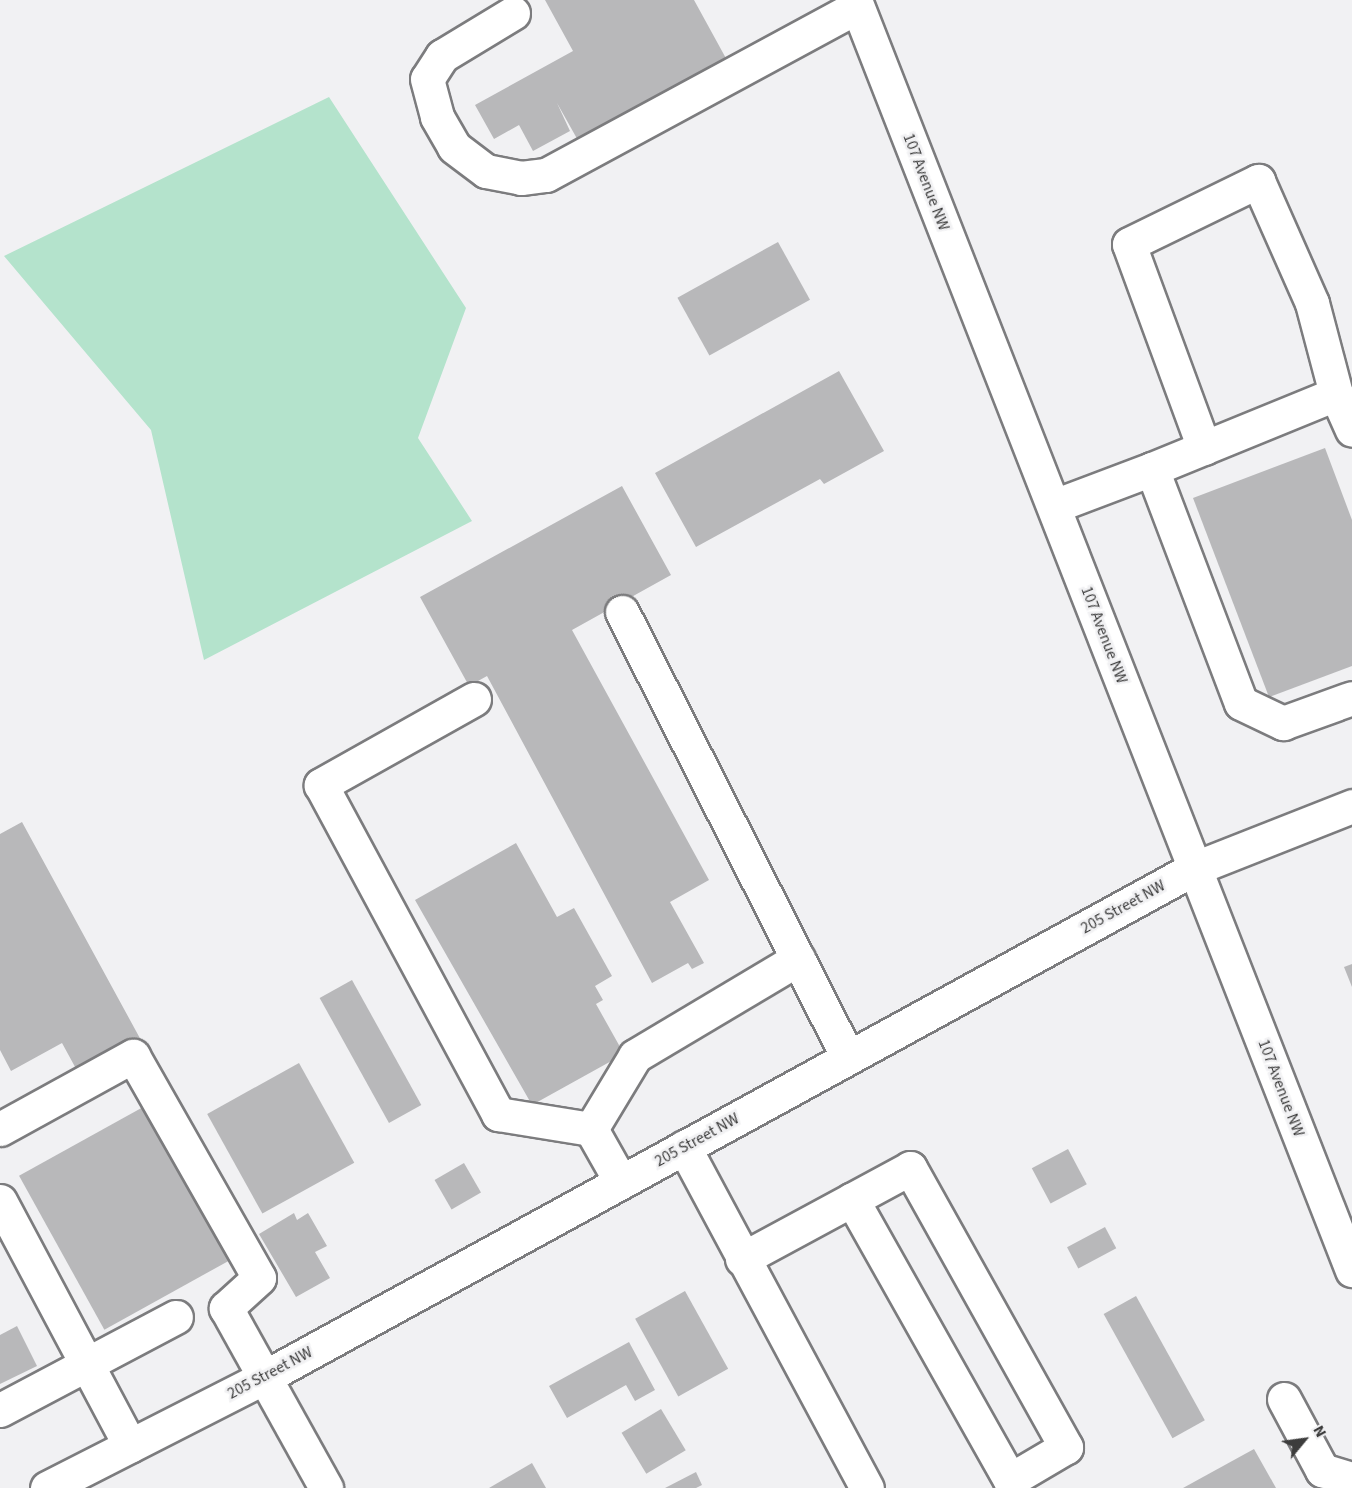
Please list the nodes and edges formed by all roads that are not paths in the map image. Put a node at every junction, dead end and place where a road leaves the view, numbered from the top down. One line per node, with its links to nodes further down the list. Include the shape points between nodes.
1 (856, 3): 2 (street, via 546,175 521,178 486,171 454,147 437,117 427,79 442,56); 7 (street, 107 Avenue NW)
2 (513, 14)
3 (1336, 394): 4 (street); 5 (street); 5 (street, via 1312,303 1258,181 1129,244)
4 (1352, 430)
5 (1204, 448): 6 (street)
6 (1152, 469): 7 (street); 9 (street, via 1241,703 1283,723)
7 (1054, 506): 12 (street, 107 Avenue NW)
8 (622, 612): 13 (street)
9 (1352, 698)
10 (474, 699): 16 (street, via 321,785 498,1114)
11 (1352, 806): 12 (street, 205 Street NW)
12 (1195, 868): 14 (street, 205 Street NW); 22 (street, 107 Avenue NW)
13 (798, 959): 14 (street); 16 (street, via 635,1056)
14 (848, 1058): 17 (street, 205 Street NW)
15 (0, 1129): 25 (street, via 133,1056 259,1278 226,1308)
16 (591, 1129): 18 (street)
17 (684, 1147): 18 (street, 205 Street NW); 21 (street)
18 (621, 1182): 25 (street, 205 Street NW)
19 (852, 1200): 19 (street, via 910,1168 1066,1447 1010,1480); 21 (street)
20 (0, 1201): 24 (street)
21 (742, 1259): 32 (street)
22 (1352, 1270)
23 (176, 1317): 24 (street)
24 (86, 1364): 27 (street); 28 (street)
25 (263, 1378): 28 (street, 205 Street NW); 31 (street)
26 (1284, 1400): 29 (street, via 1322,1470)
27 (0, 1410)
28 (130, 1446): 30 (street, 205 Street NW)
29 (1352, 1479)
30 (47, 1488)
31 (326, 1488)
32 (867, 1488)

